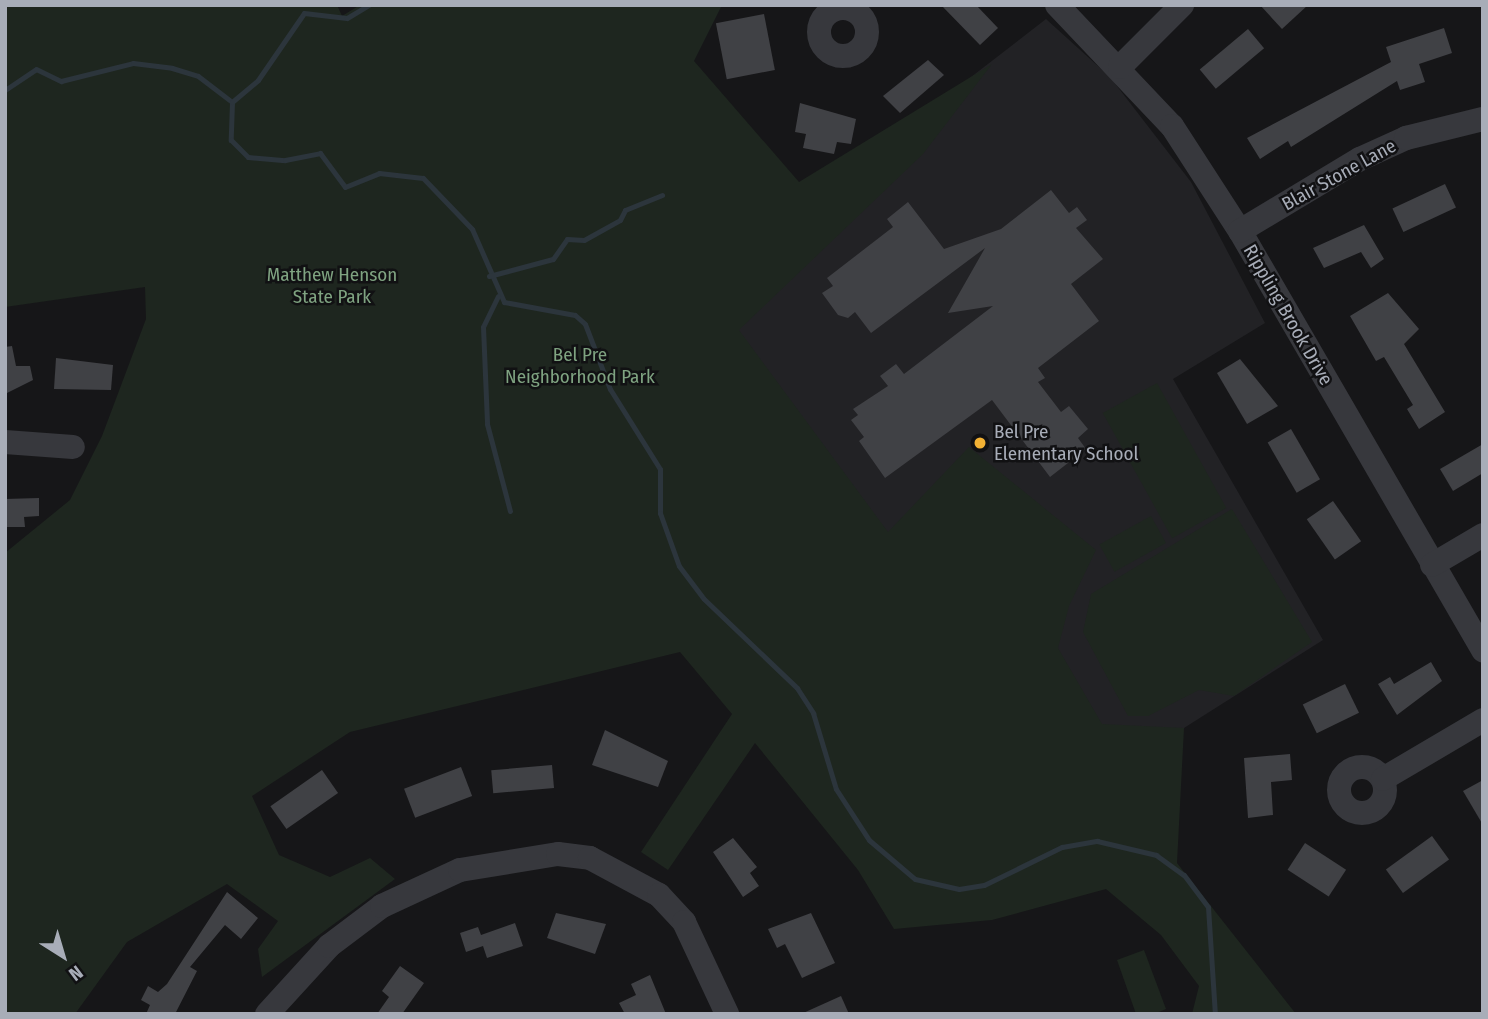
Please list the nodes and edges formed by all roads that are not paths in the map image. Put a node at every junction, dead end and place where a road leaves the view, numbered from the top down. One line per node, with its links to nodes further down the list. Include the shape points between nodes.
1 (1057, 5): 3 (street, Rippling Brook Drive)
2 (1182, 5): 3 (street)
3 (1120, 67): 5 (street, Rippling Brook Drive, via 1171,126)
4 (1483, 119): 5 (street, Blair Stone Lane, via 1406,138 1360,159)
5 (1240, 231): 9 (street, Rippling Brook Drive)
6 (5, 442): 7 (street)
7 (73, 446)
8 (1483, 536): 9 (street)
9 (1432, 565): 10 (street, Rippling Brook Drive)
10 (1483, 650)
11 (1483, 720): 12 (street)
12 (1383, 779)
13 (268, 1013): 14 (street, via 329,946 382,906 460,870 558,854 590,859 659,895 684,922)
14 (727, 1014)

